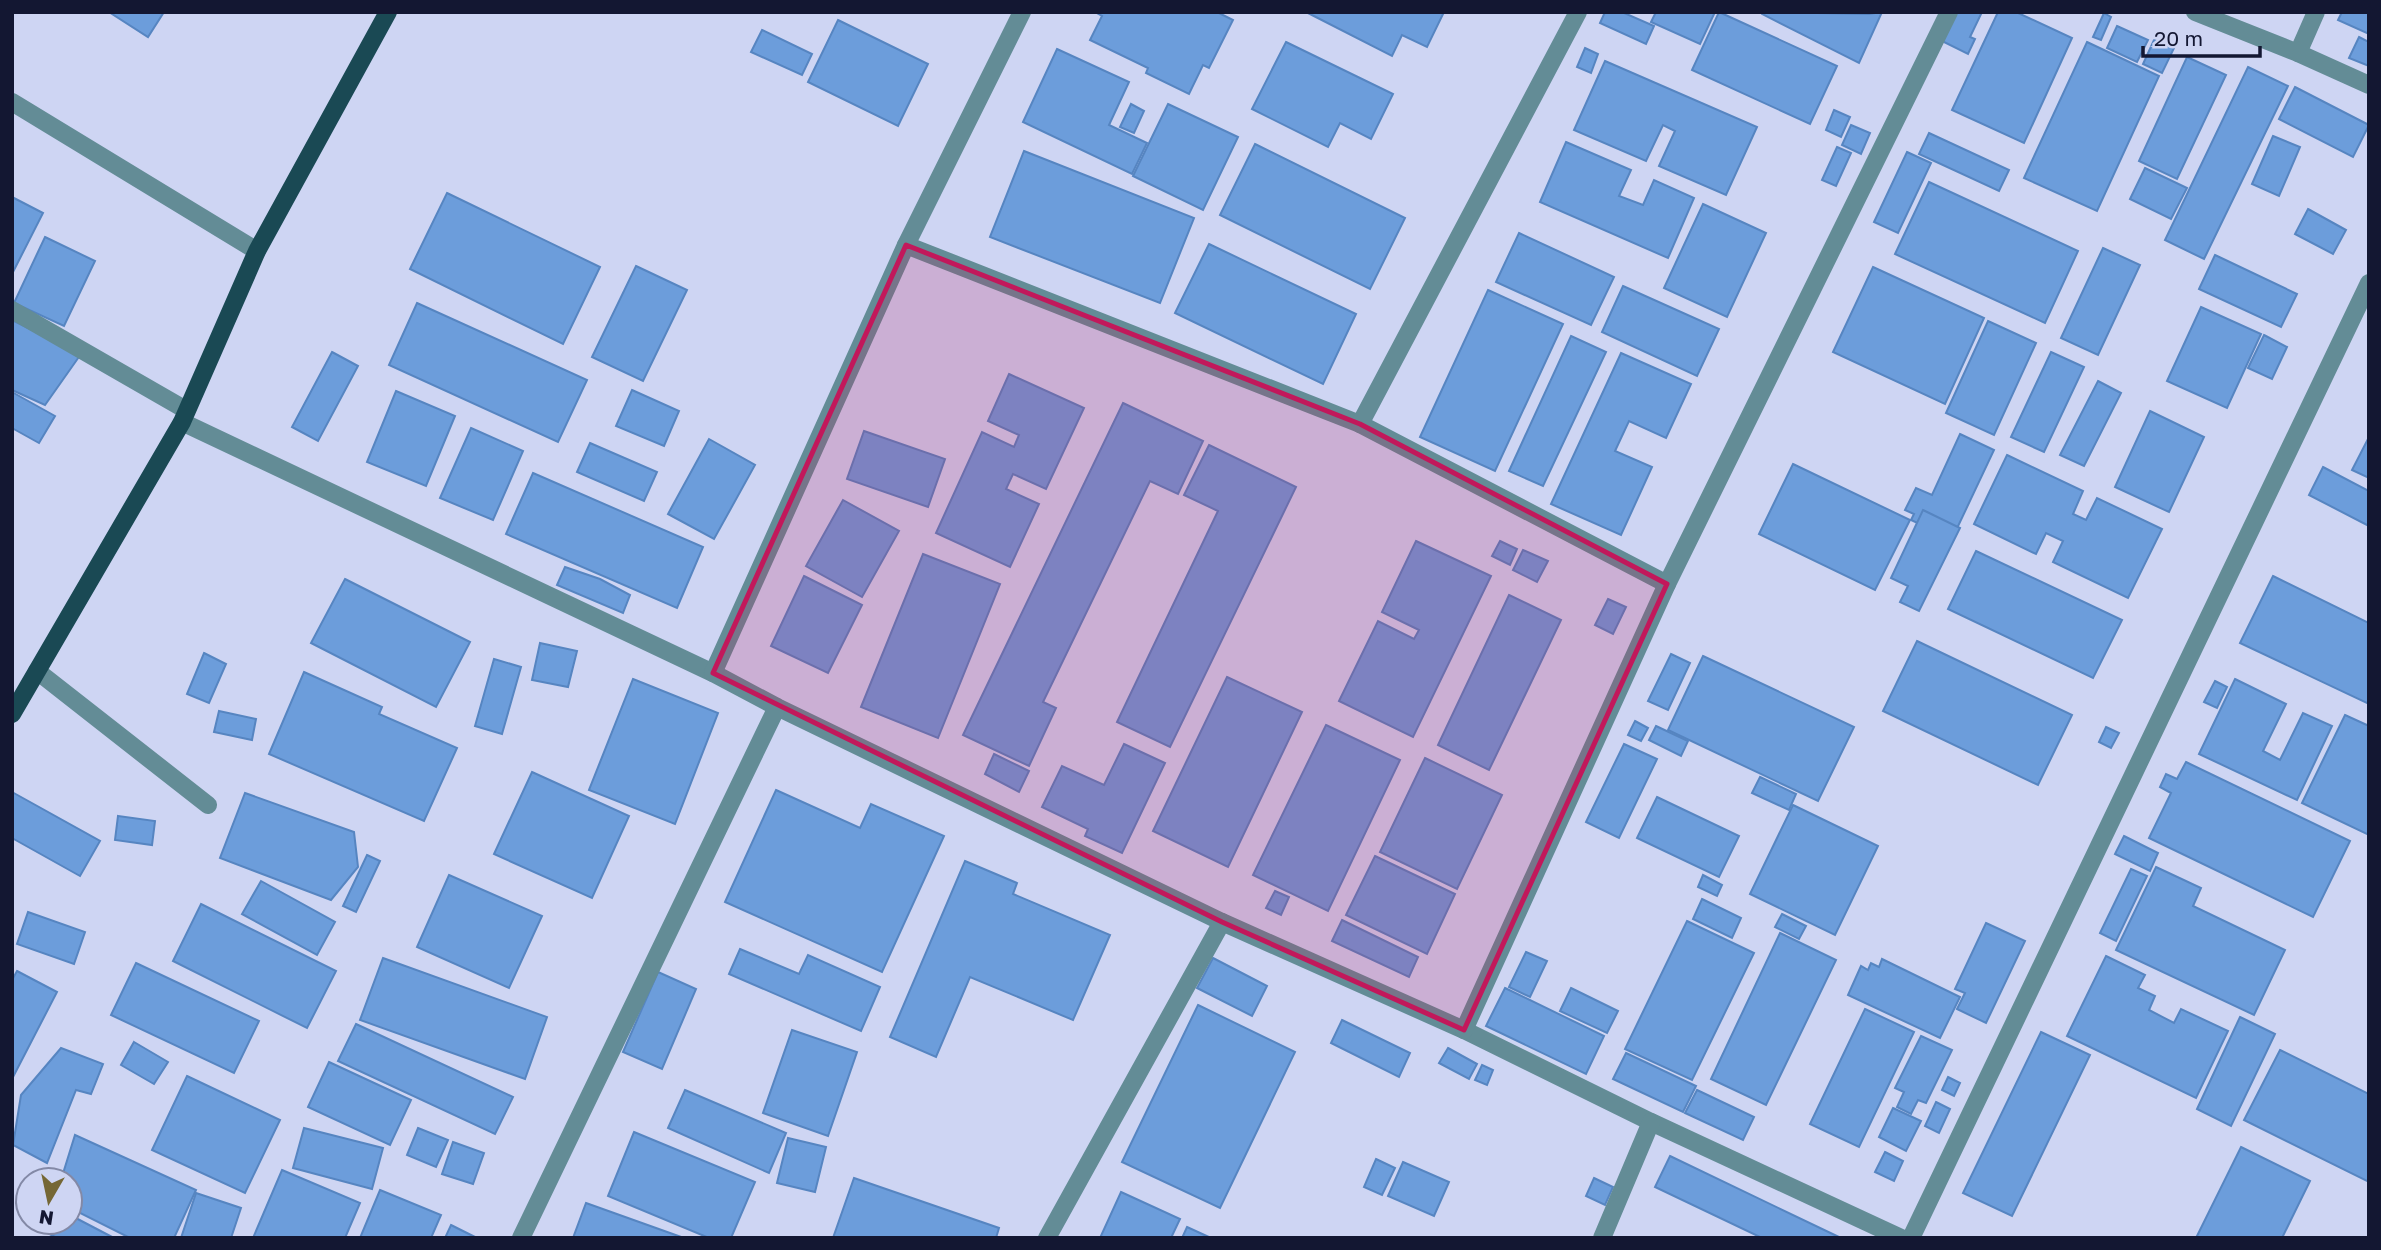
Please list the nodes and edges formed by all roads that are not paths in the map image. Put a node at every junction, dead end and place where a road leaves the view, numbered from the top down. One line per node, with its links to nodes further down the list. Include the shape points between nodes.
1 (388, 12): 11 (main road)
2 (1022, 12): 10 (street)
3 (1578, 12): 15 (street)
4 (1949, 12): 16 (street)
5 (2196, 12): 7 (street)
6 (2316, 12): 7 (street)
7 (2298, 53): 8 (street)
8 (2369, 85)
9 (12, 102): 11 (street)
10 (906, 245): 15 (street); 18 (street)
11 (257, 251): 14 (main road)
12 (2369, 282): 29 (street)
13 (12, 310): 14 (street)
14 (184, 416): 17 (main road); 18 (street)
15 (1360, 425): 16 (street)
16 (1667, 584): 23 (street)
17 (37, 671): 20 (main road); 21 (street)
18 (713, 673): 19 (street)
19 (777, 707): 22 (street); 25 (street)
20 (12, 715)
21 (208, 805)
22 (1222, 922): 23 (street); 26 (street)
23 (1464, 1030): 24 (street)
24 (1651, 1122): 27 (street); 28 (street)
25 (521, 1238)
26 (1047, 1238)
27 (1602, 1238)
28 (1901, 1238)
29 (1911, 1238)

